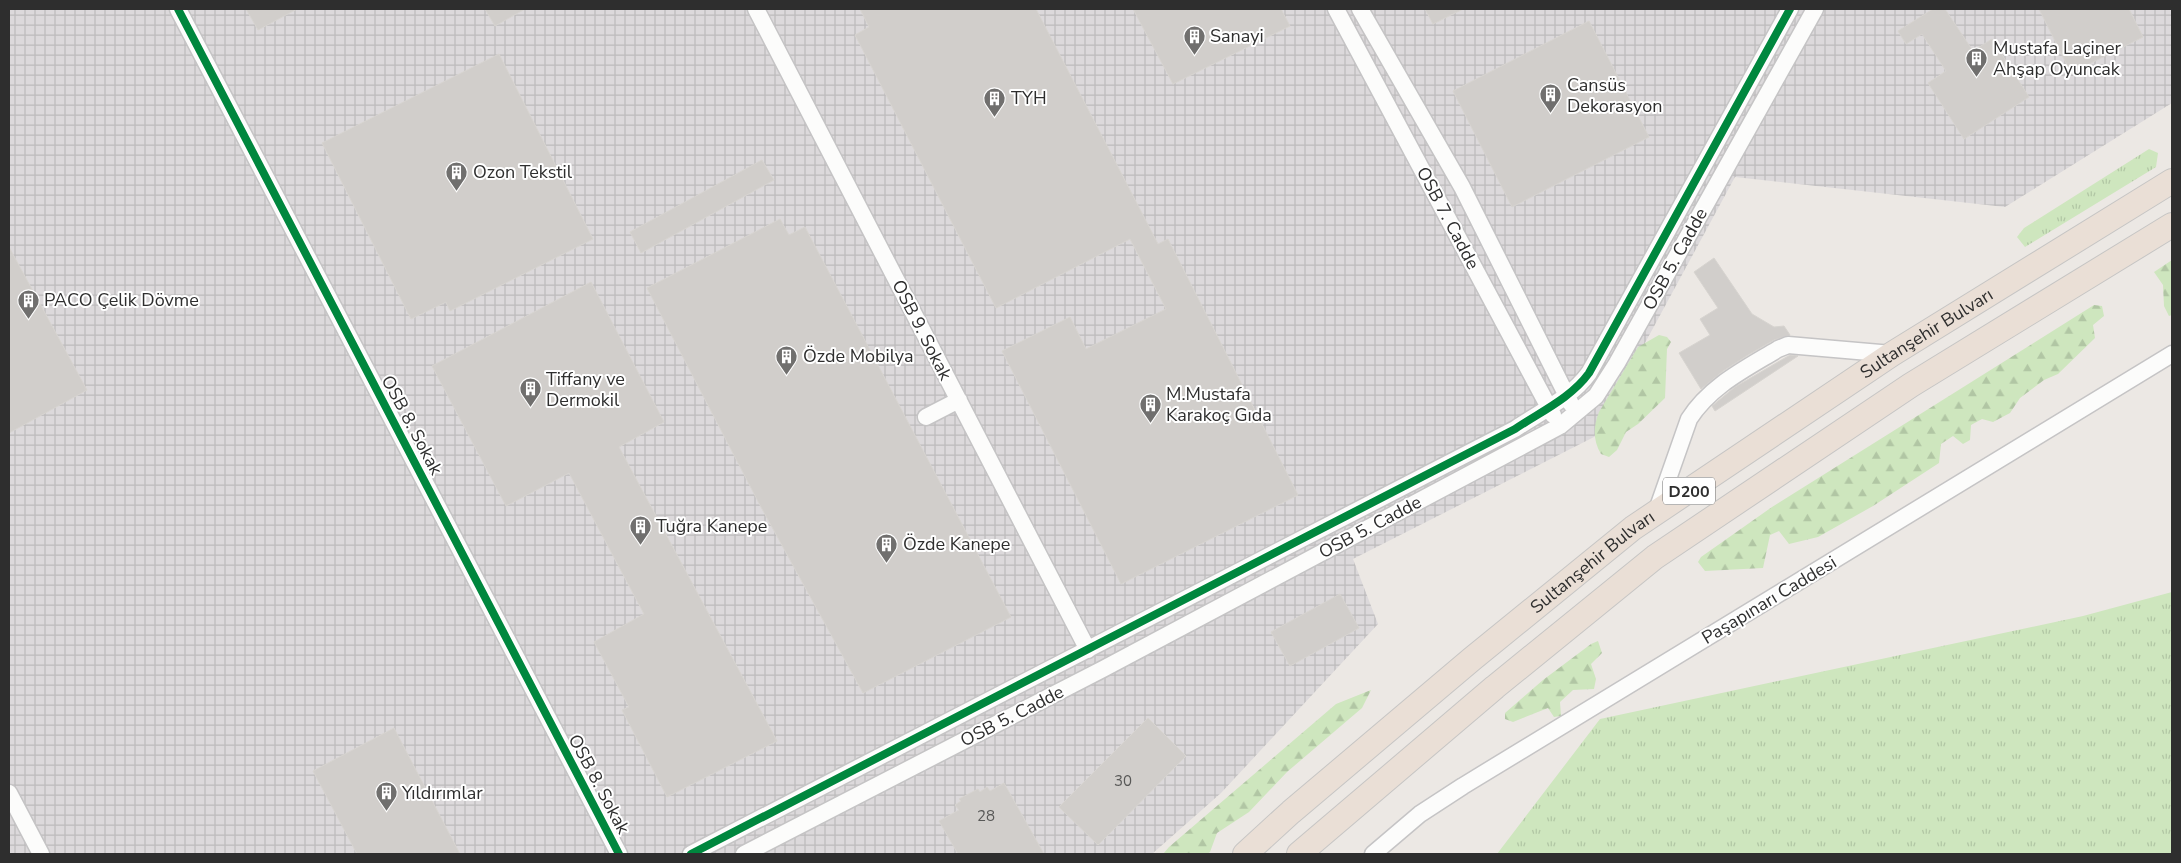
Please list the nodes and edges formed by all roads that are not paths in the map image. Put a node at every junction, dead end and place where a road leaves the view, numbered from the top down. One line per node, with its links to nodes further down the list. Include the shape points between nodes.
1 (178, 9): 21 (street, OSB 8. Sokak)
2 (756, 9): 12 (street, OSB 9. Sokak)
3 (1336, 9): 13 (street, OSB 7. Cadde)
4 (1360, 9): 11 (street, OSB 7. Cadde, via 1462,187)
5 (1790, 9): 11 (street, via 1589,373)
6 (1815, 9): 14 (street, OSB 5. Cadde, via 1617,363 1596,396)
7 (2172, 181): 9 (highway, Sultanşehir Bulvarı / D200)
8 (2172, 225): 25 (highway, Sultanşehir Bulvarı / D200, via 1912,385 1654,557)
9 (1892, 354): 17 (highway, Sultanşehir Bulvarı / D200); 17 (street, via 1788,345 1715,388 1689,419)
10 (2172, 354): 26 (street, Paşapınarı Caddesi, via 1463,786 1420,814)
11 (1566, 396): 13 (street); 14 (street, OSB 7. Cadde)
12 (959, 400): 15 (street); 18 (street, OSB 9. Sokak)
13 (1548, 407): 16 (street, OSB 7. Cadde); 18 (street, via 1515,429)
14 (1577, 414): 16 (street, OSB 5. Cadde)
15 (926, 417)
16 (1560, 426): 23 (street, OSB 5. Cadde, via 1103,669)
17 (1656, 513): 24 (highway, Sultanşehir Bulvarı / D200, via 1633,528 1472,660)
18 (1088, 650): 22 (street)
19 (9, 793): 20 (street)
20 (41, 854)
21 (619, 854)
22 (691, 854)
23 (744, 854)
24 (1245, 854)
25 (1299, 854)
26 (1373, 854)

